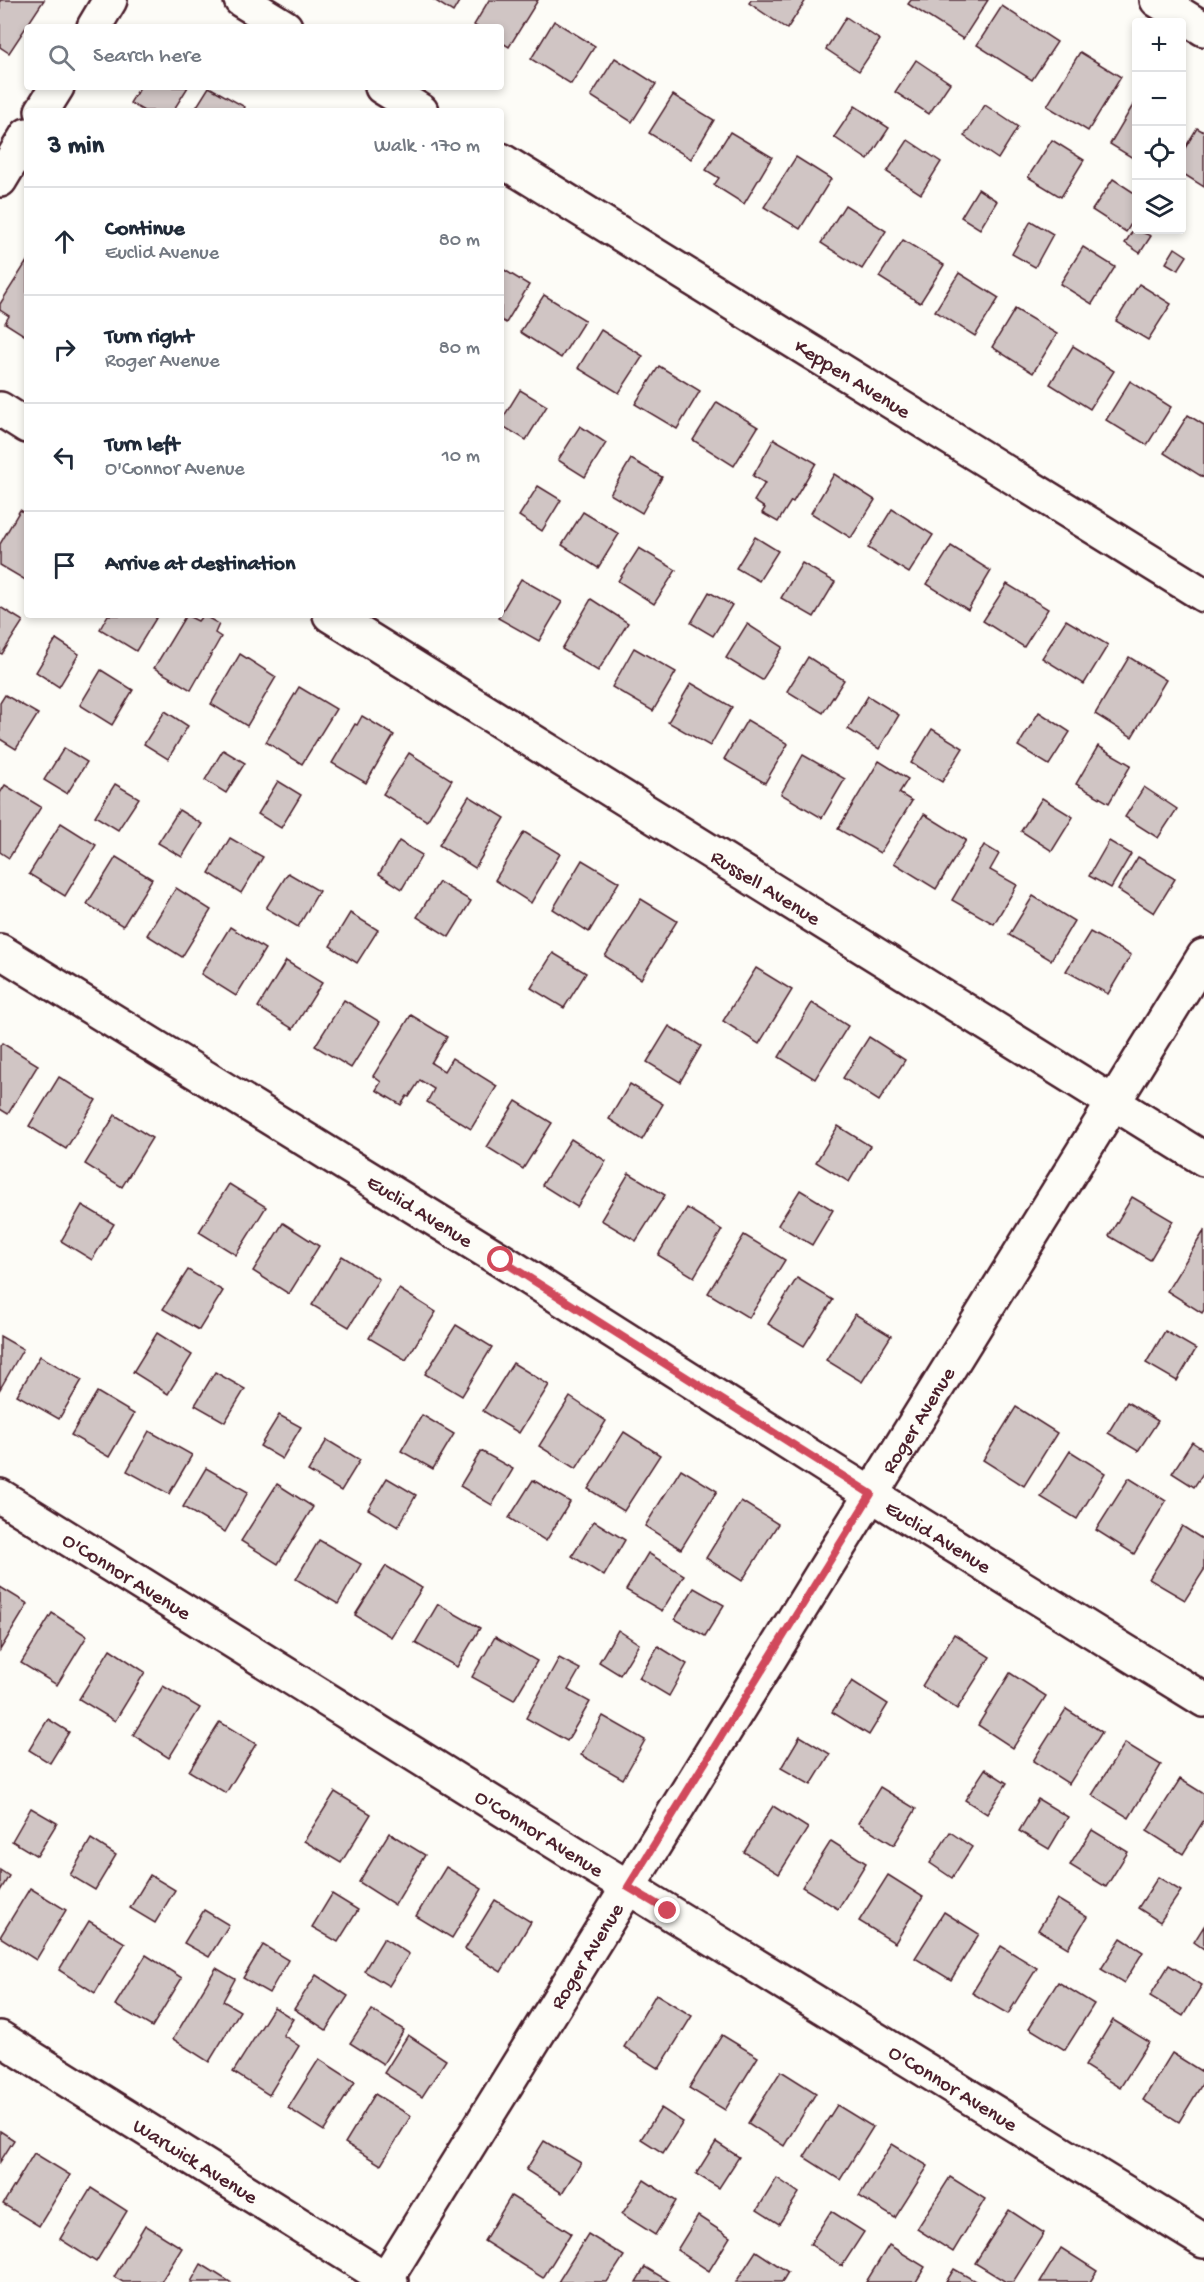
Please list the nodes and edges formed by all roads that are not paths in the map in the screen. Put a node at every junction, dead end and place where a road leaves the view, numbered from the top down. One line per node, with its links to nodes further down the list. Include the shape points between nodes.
1 (110, 0): 4 (street)
2 (241, 0): 5 (street)
3 (1157, 0): 6 (street)
4 (95, 24)
5 (280, 24)
6 (1204, 29)
7 (55, 90): 9 (street)
8 (387, 90): 10 (street)
9 (44, 108)
10 (416, 108)
11 (24, 140): 13 (street)
12 (504, 162): 16 (street, Keppen Avenue)
13 (0, 180)
14 (0, 409): 15 (street)
15 (24, 424)
16 (1204, 595)
17 (335, 618): 20 (street, Russell Avenue)
18 (0, 951): 22 (street, Euclid Avenue)
19 (1204, 956): 20 (street, Roger Avenue)
20 (1114, 1103): 21 (street, Russell Avenue); 22 (street, Roger Avenue)
21 (1204, 1159)
22 (871, 1494): 24 (street, Euclid Avenue); 25 (street, Roger Avenue)
23 (0, 1496): 25 (street, O'Connor Avenue)
24 (1204, 1700)
25 (628, 1887): 27 (street, O'Connor Avenue); 28 (street, Roger Avenue)
26 (0, 2038): 28 (street, Warwick Avenue)
27 (1204, 2241)
28 (387, 2281)

